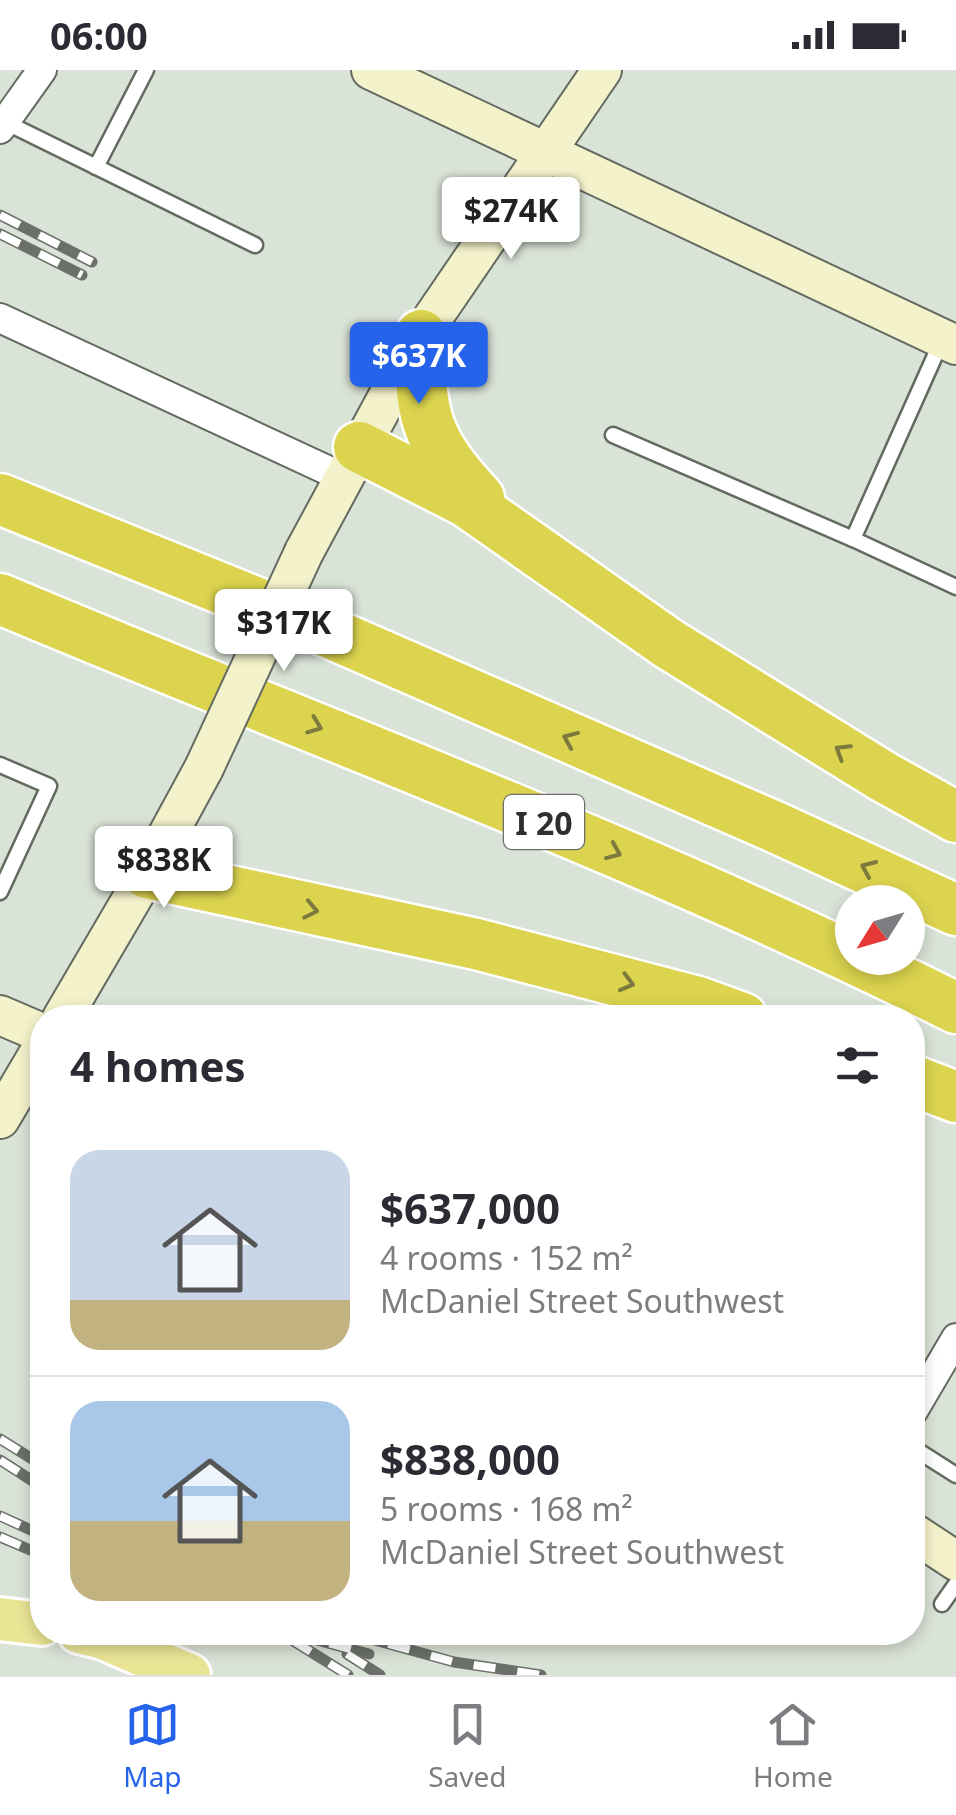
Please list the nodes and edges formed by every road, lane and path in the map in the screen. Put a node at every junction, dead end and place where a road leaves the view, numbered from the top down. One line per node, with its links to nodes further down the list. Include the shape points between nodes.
1 (42, 70): 5 (street)
2 (146, 70): 7 (lane)
3 (371, 70): 6 (street)
4 (602, 70): 6 (street)
5 (2, 126): 7 (lane)
6 (544, 152): 10 (street); 11 (street)
7 (96, 167): 8 (lane)
8 (255, 246)
9 (0, 318): 14 (street)
10 (421, 334): 14 (street); 17 (highway, via 420,391 437,447)
11 (949, 342): 16 (lane)
12 (613, 435): 16 (lane)
13 (0, 462): 21 (highway)
14 (351, 462): 17 (highway, via 414,472); 25 (street, bridge)
15 (0, 499): 21 (highway, I 20)
16 (853, 538): 18 (lane)
17 (521, 540): 24 (highway, one-way to 17, via 669,644)
18 (956, 587)
19 (0, 599): 22 (highway, I 20)
20 (0, 608): 22 (highway)
21 (314, 626): 27 (highway, I 20, one-way to 21)
22 (126, 652): 30 (highway, I 20, one-way to 30, via 641,863)
23 (0, 764): 26 (lane, via 49,786)
24 (956, 818)
25 (148, 873): 28 (street); 29 (highway, one-way to 29, via 476,944)
26 (0, 892)
27 (956, 910)
28 (70, 1005)
29 (706, 1005)
30 (956, 1008)
31 (0, 1015): 32 (street)
32 (30, 1028)
33 (30, 1068): 36 (street)
34 (925, 1085): 35 (highway)
35 (956, 1097)
36 (0, 1119)
37 (956, 1338): 38 (street)
38 (925, 1391)
39 (925, 1455): 40 (lane)
40 (956, 1475)
41 (925, 1541): 42 (street)
42 (956, 1561)
43 (956, 1584): 44 (lane)
44 (942, 1604)
45 (0, 1619): 46 (main road)
46 (30, 1623)
47 (121, 1645): 48 (main road)
48 (189, 1675)

